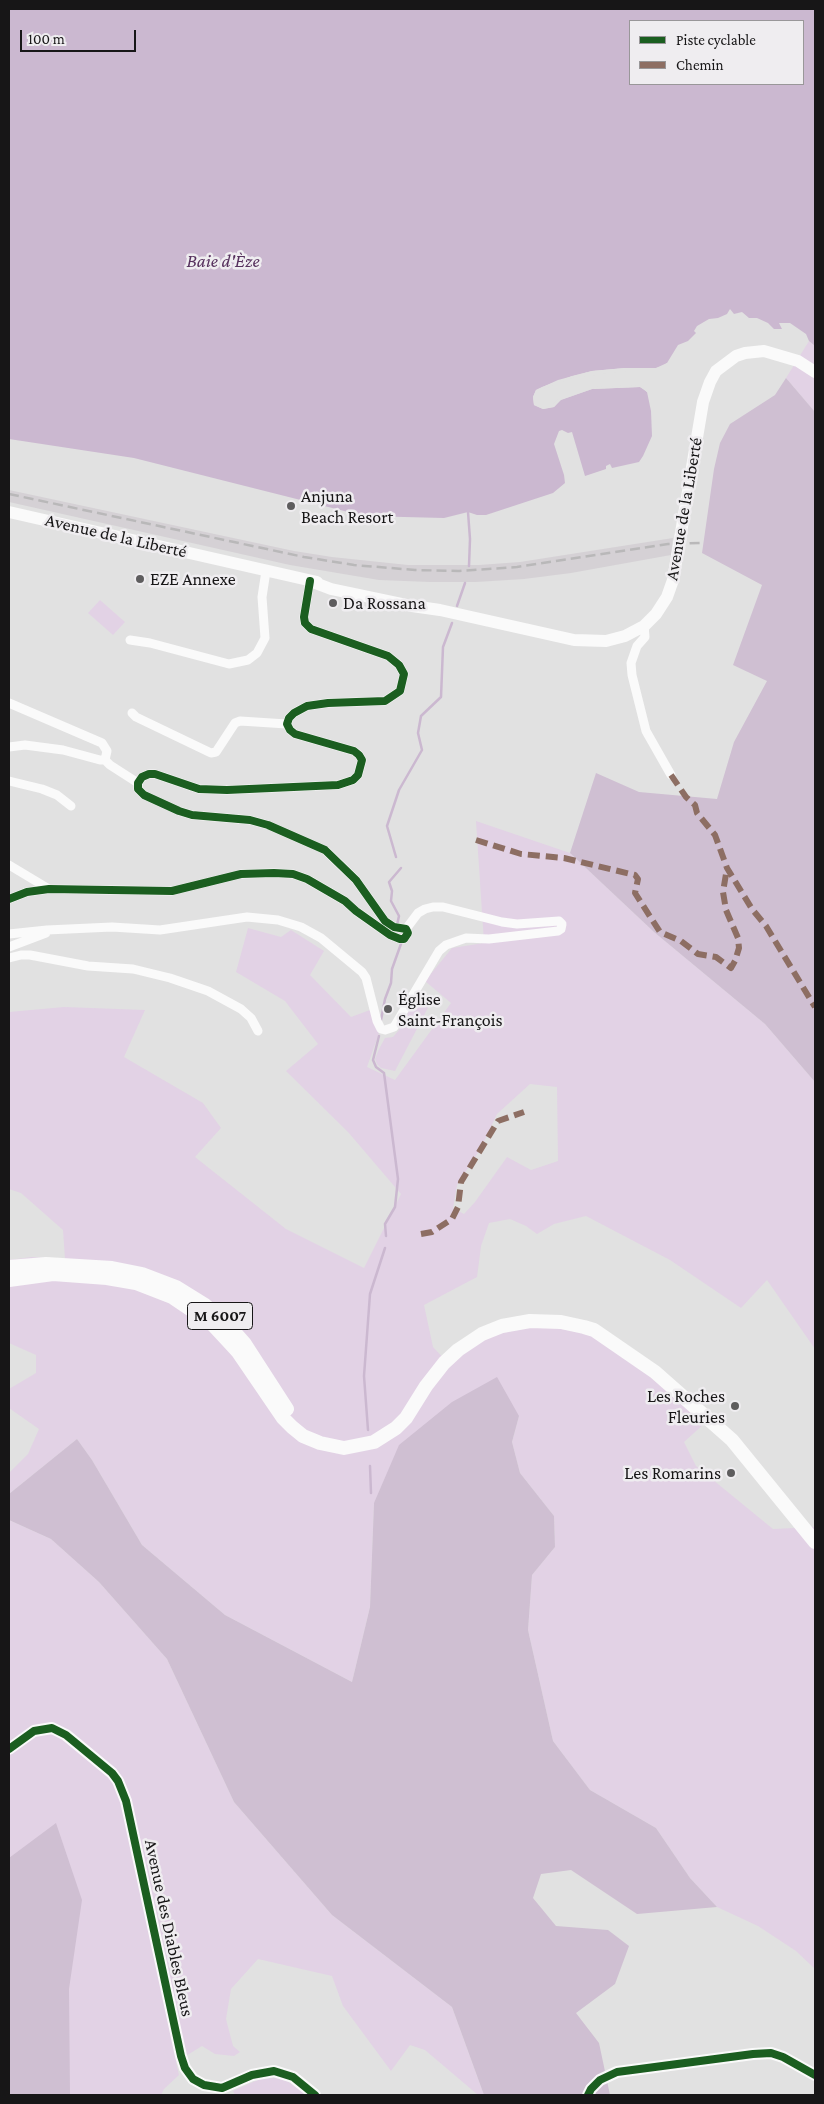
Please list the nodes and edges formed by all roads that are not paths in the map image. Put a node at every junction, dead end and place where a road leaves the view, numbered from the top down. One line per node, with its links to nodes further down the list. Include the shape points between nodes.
1 (815, 372): 5 (main road, Avenue de la Liberté, via 798,361 764,351 736,356 720,368 710,382 703,402 677,560 667,597)
2 (9, 512): 3 (main road, Avenue de la Liberté)
3 (266, 571): 4 (main road, Avenue de la Liberté); 6 (street, via 262,597 265,638 257,653 248,660 229,664)
4 (310, 581): 5 (main road, Avenue de la Liberté, via 416,602 574,640 606,641); 9 (street, via 304,617 310,629 388,656 399,665 404,674 403,683 400,691 385,701 307,706 294,713)
5 (644, 626): 12 (street, via 645,637 637,646 631,663 632,675 646,731)
6 (130, 640)
7 (9, 703): 11 (street, via 102,744 107,751)
8 (132, 713): 9 (street, via 211,753 216,752 229,729 240,721)
9 (287, 724): 14 (street, via 295,734 354,751 362,760 358,775 338,785 264,789 200,789 155,774 142,777)
10 (9, 747): 11 (street, via 25,745 62,750)
11 (105, 760): 14 (street)
12 (671, 774)
13 (9, 781): 15 (street, via 57,795)
14 (138, 783): 19 (street, via 138,789 144,795 179,811 250,820 325,850 356,880 385,921)
15 (70, 806)
16 (9, 865): 17 (street)
17 (49, 889): 18 (street); 19 (street, via 172,891 241,874 293,874 345,901 400,939 408,933)
18 (9, 899)
19 (406, 929): 20 (street, via 418,913 433,907 517,924 559,921 562,924 558,931 489,939 466,938 446,945 438,952 394,1027 385,1030 377,1021 362,972 321,938 278,920 247,917 160,930 112,927)
20 (47, 930): 21 (street); 22 (street, via 42,936)
21 (9, 934)
22 (9, 947)
23 (9, 958): 24 (street, via 30,955 88,966 133,969 170,978 208,991 241,1009)
24 (258, 1031)
25 (9, 1267): 29 (main road, M 6007, via 46,1264 112,1268 142,1274 171,1285 205,1305 230,1327 245,1344 286,1408 303,1426 323,1437 352,1442)
26 (52, 1274): 27 (main road, via 40,1271); 28 (main road, M 6007); 29 (main road, M 6007, via 136,1283 172,1297 196,1312 238,1352 283,1418 303,1436 344,1448 364,1445)
27 (9, 1275)
28 (9, 1280)
29 (384, 1435): 30 (main road, M 6007, via 406,1418 444,1362 490,1330 530,1321 561,1322 594,1330 655,1372 732,1440)
30 (815, 1542)
31 (9, 1749): 33 (main road, Avenue des Diables Bleus, via 34,1730 52,1728 66,1735 121,1786 181,2056 193,2079 204,2086 222,2088 252,2075 274,2071 293,2077)
32 (815, 2075): 34 (main road, via 777,2055 753,2054 617,2072 600,2080)
33 (315, 2095)
34 (588, 2095)

